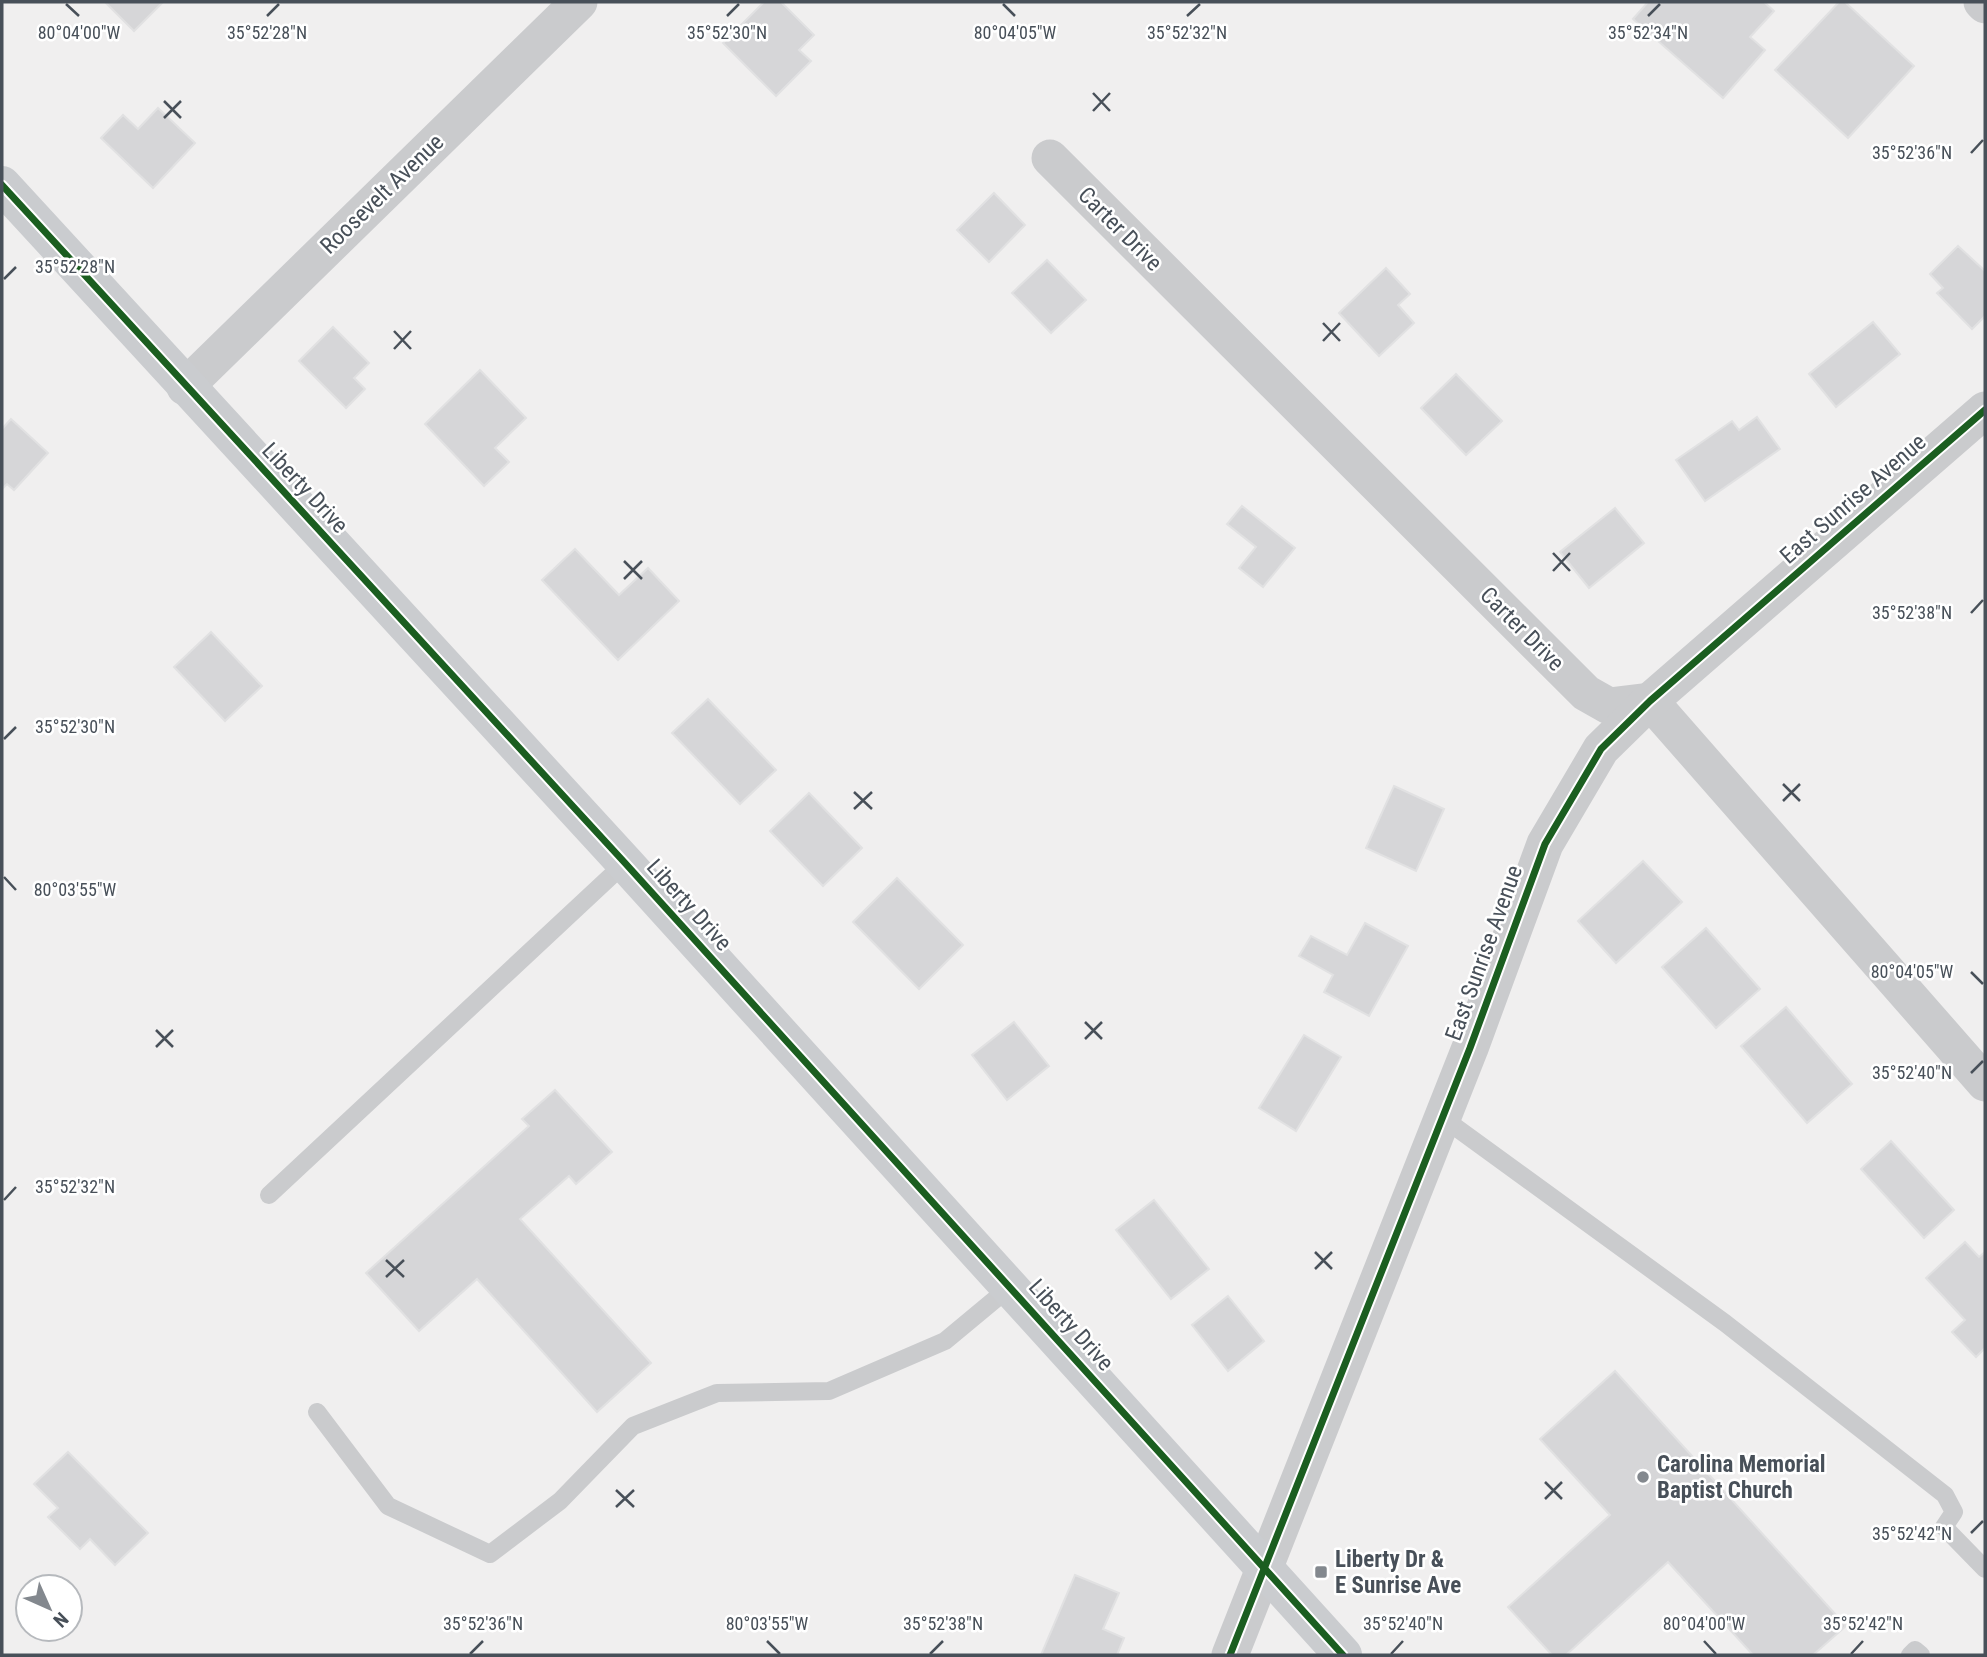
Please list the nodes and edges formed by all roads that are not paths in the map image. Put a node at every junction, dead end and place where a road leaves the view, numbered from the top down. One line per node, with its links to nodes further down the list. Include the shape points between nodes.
1 (579, 2): 4 (street, Roosevelt Avenue)
2 (1050, 158): 6 (street, Carter Drive, via 1586,693 1609,706)
3 (2, 185): 4 (street, Liberty Drive)
4 (186, 387): 7 (street, Liberty Drive)
5 (1985, 410): 6 (street, East Sunrise Avenue)
6 (1650, 701): 8 (street); 9 (street, East Sunrise Avenue, via 1601,749 1545,844)
7 (625, 863): 10 (lane); 11 (street, Liberty Drive)
8 (1985, 1083)
9 (1443, 1118): 13 (street, East Sunrise Avenue); 14 (lane, via 1726,1323 1945,1495 1954,1512 1944,1527)
10 (269, 1195)
11 (1010, 1287): 12 (lane, via 945,1341 829,1391 717,1393 633,1426 560,1501 490,1554 388,1506); 13 (street, Liberty Drive)
12 (317, 1412)
13 (1264, 1566): 15 (street, East Sunrise Avenue); 16 (street, Liberty Drive)
14 (1985, 1569)
15 (1230, 1655)
16 (1343, 1655)
17 (1910, 1655): 18 (lane, via 1916,1650)
18 (1921, 1655)

